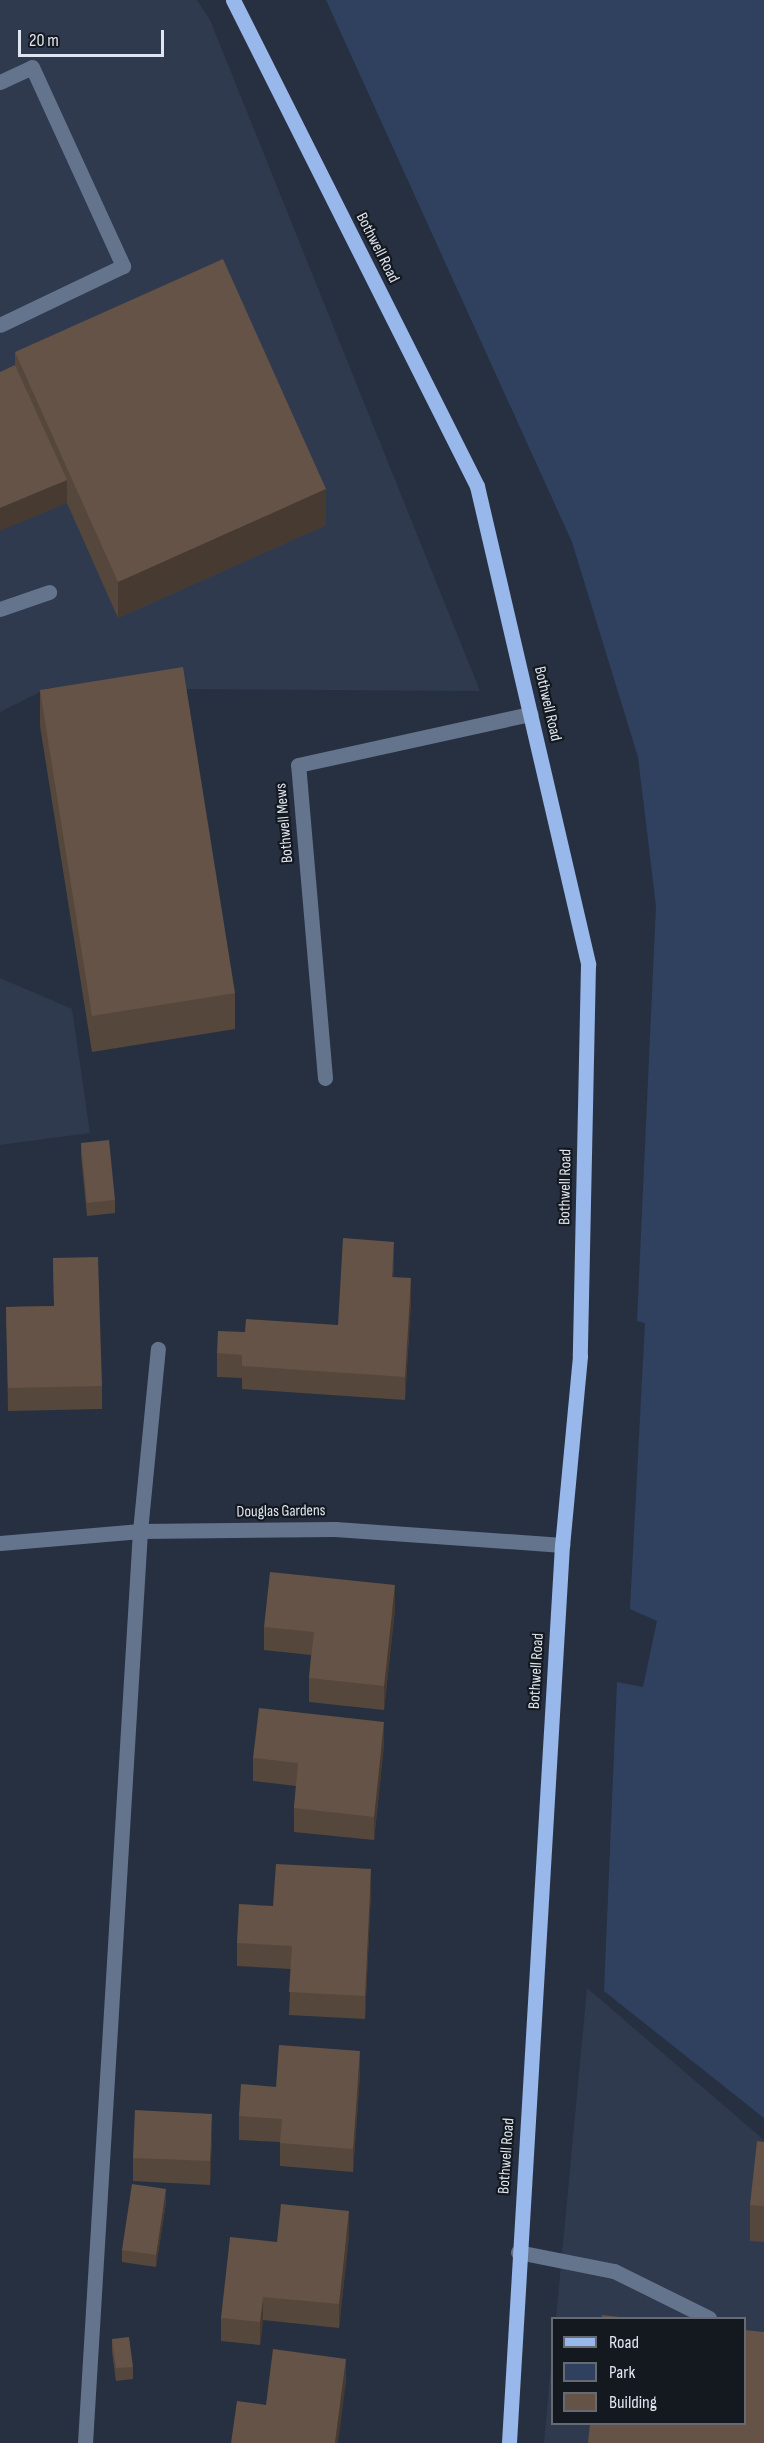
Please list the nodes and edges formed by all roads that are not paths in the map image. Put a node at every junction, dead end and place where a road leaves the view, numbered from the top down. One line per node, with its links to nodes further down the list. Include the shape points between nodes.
1 (232, 0): 6 (main road, Bothwell Road, via 477,486)
2 (0, 82): 3 (street, via 32,67 123,266)
3 (0, 325)
4 (49, 592): 5 (street)
5 (0, 609)
6 (530, 714): 7 (street, Bothwell Mews, via 298,765); 11 (main road, Bothwell Road, via 588,964 580,1356)
7 (325, 1078)
8 (158, 1349): 9 (street)
9 (140, 1531): 10 (street, Douglas Gardens); 11 (street, Douglas Gardens, via 335,1529); 14 (street)
10 (0, 1544)
11 (562, 1545): 12 (main road, Bothwell Road)
12 (518, 2252): 13 (street, via 614,2271); 15 (main road, Bothwell Road)
13 (705, 2317)
14 (85, 2443)
15 (509, 2443)

